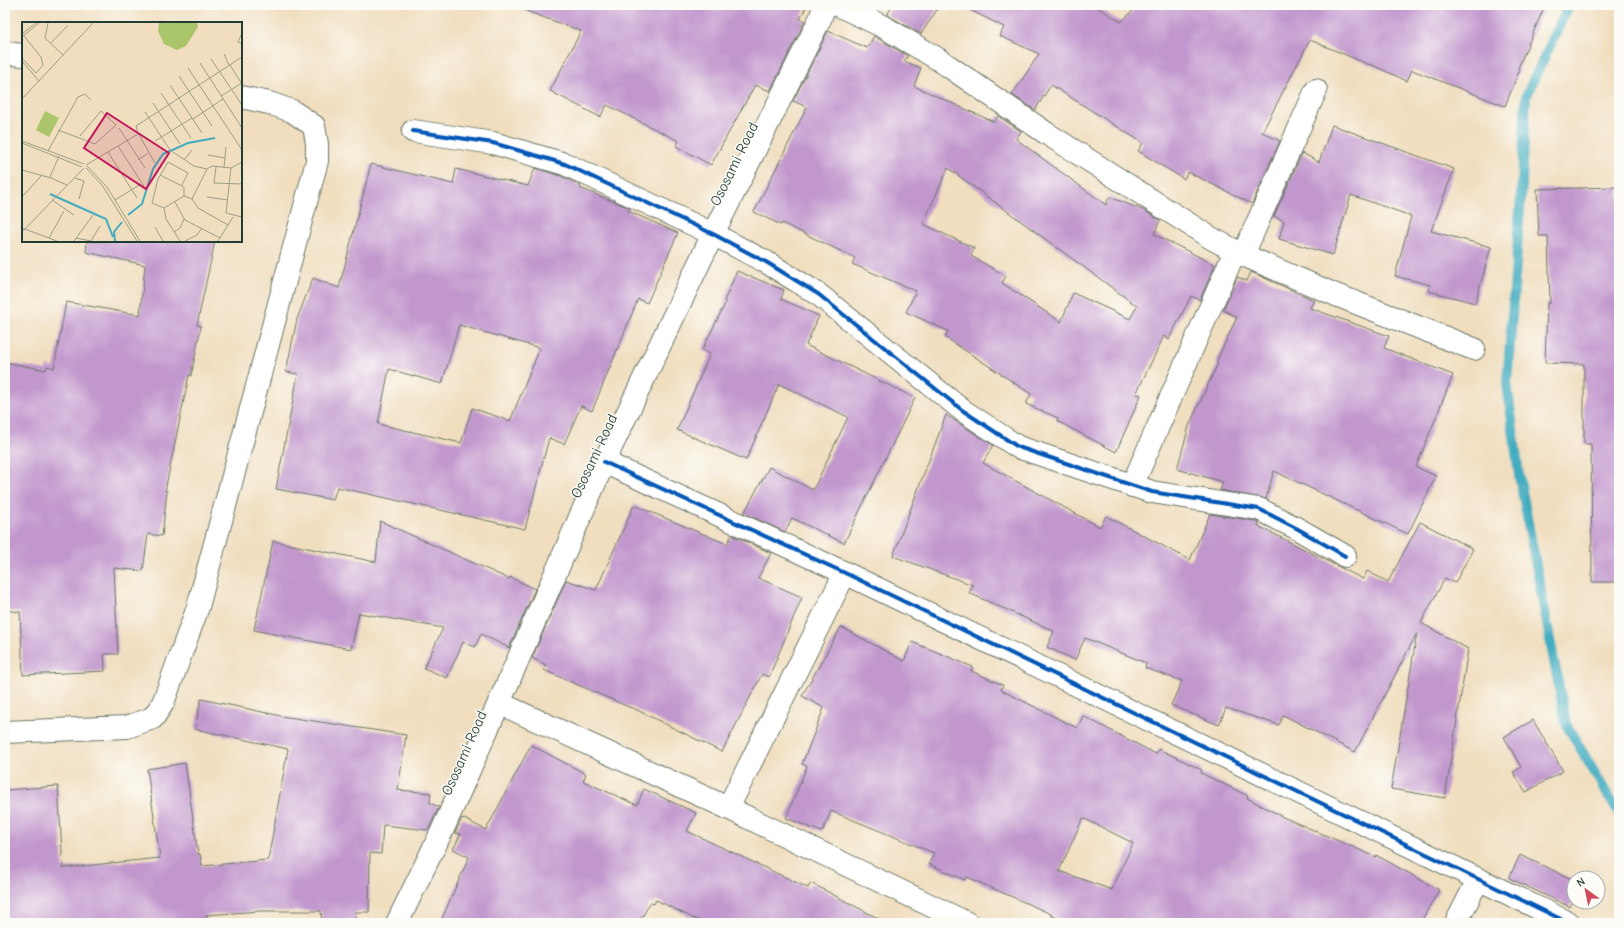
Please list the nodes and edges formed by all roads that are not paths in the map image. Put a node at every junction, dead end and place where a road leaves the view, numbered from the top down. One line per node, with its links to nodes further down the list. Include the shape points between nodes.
1 (824, 5): 8 (street, Ososami Road, via 821,17)
2 (838, 5): 9 (street, via 884,27 938,59 1046,133 1211,238)
3 (5, 52): 4 (street)
4 (22, 55)
5 (1316, 90): 9 (street)
6 (242, 97): 16 (street, via 292,111 314,126 317,161 198,607 163,703 153,718 127,727)
7 (413, 131): 8 (street, via 493,143 565,164)
8 (713, 234): 11 (street, Ososami Road); 12 (street, via 818,294 962,410 1018,447)
9 (1239, 253): 10 (street, via 1336,295); 12 (street)
10 (1474, 349)
11 (604, 462): 14 (street); 15 (street, Ososami Road)
12 (1132, 486): 13 (street, via 1152,492 1259,509)
13 (1345, 556)
14 (845, 573): 17 (street); 18 (street)
15 (499, 703): 17 (street); 19 (street, Ososami Road, via 442,831)
16 (5, 732)
17 (728, 808): 20 (street)
18 (1478, 880): 21 (street); 22 (street)
19 (397, 923)
20 (967, 923)
21 (1456, 923)
22 (1569, 923)

